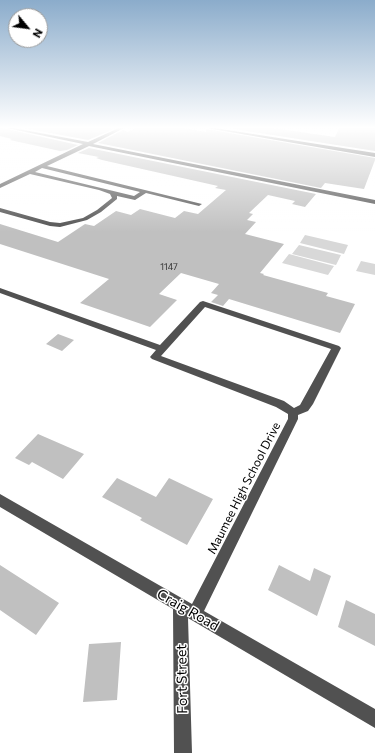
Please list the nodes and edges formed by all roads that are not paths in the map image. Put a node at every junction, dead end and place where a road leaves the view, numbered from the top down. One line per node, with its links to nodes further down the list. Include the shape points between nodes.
1 (50, 162): 3 (street)
2 (178, 162): 8 (street)
3 (41, 166): 4 (street); 6 (street)
4 (29, 172): 5 (street); 7 (street)
5 (0, 186)
6 (145, 191): 7 (street, via 135,198); 9 (street)
7 (112, 193): 10 (street, via 115,198 100,211 85,219 60,225)
8 (375, 202)
9 (199, 204)
10 (0, 210)
11 (0, 290): 12 (street)
12 (162, 349): 13 (street, Maumee High School Drive, via 155,357 280,404); 13 (street, via 203,304 336,348 309,401 304,408)
13 (293, 413): 16 (street, Maumee High School Drive, via 294,418)
14 (0, 500): 15 (street, Craig Road)
15 (180, 605): 16 (street, Craig Road); 18 (street, Fort Street)
16 (195, 614): 17 (street, Craig Road)
17 (375, 719)
18 (183, 753)

